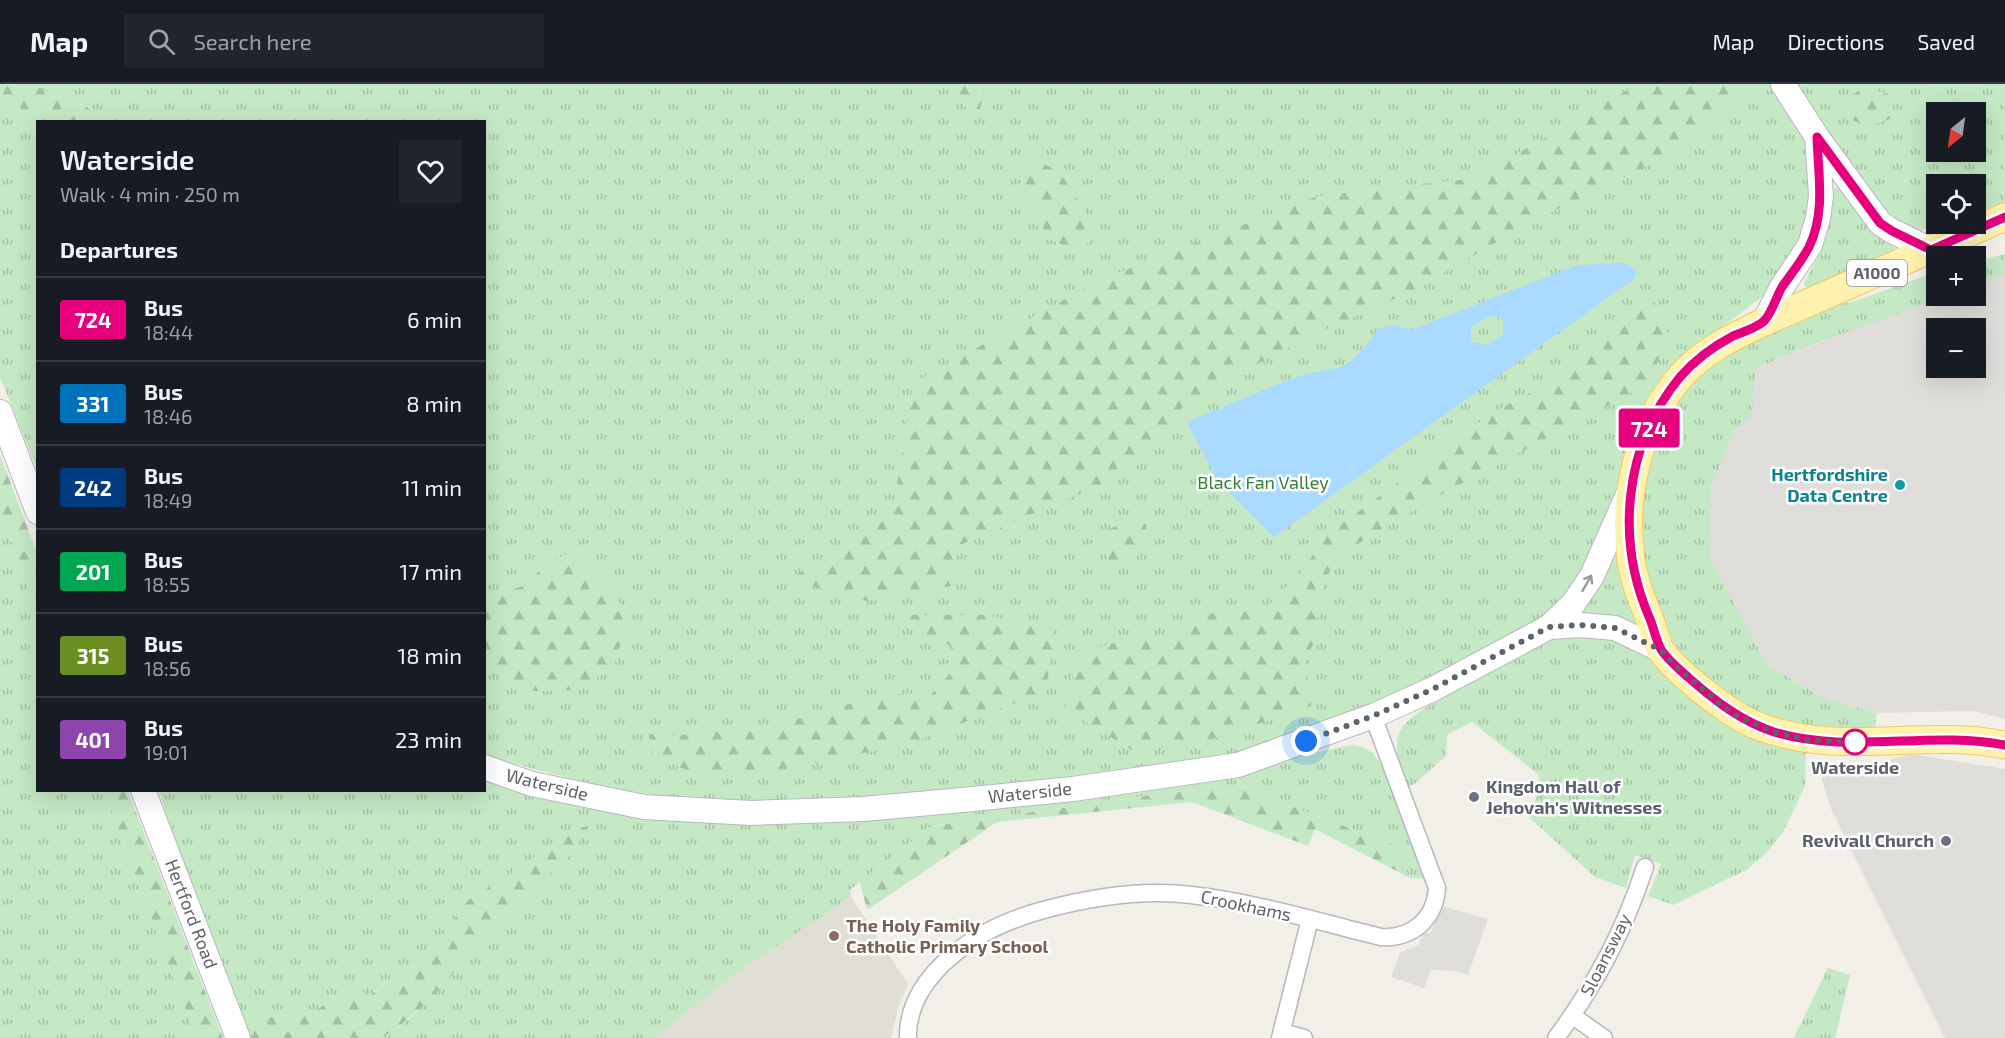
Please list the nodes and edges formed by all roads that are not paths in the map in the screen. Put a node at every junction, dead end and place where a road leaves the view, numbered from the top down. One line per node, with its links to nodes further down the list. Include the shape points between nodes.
1 (1783, 84): 2 (main road)
2 (1817, 137): 5 (main road, via 1880,223); 7 (main road, via 1821,196 1818,218 1810,245)
3 (2005, 217): 4 (main road, A1000)
4 (1940, 246)
5 (1926, 248)
6 (1926, 252): 7 (main road, A1000)
7 (1764, 322): 10 (main road, A1000, via 1730,338 1680,377 1644,437)
8 (0, 412): 9 (main road)
9 (24, 476): 11 (main road); 12 (main road)
10 (1631, 487): 13 (main road, Waterside, one-way to 10, via 1573,604 1592,576); 14 (main road, A1000, via 1631,562)
11 (36, 492)
12 (36, 507)
13 (1549, 627): 14 (main road, Waterside, via 1615,628); 15 (main road, Waterside)
14 (1661, 650): 16 (main road, A1000, via 1728,709 1774,732 1807,740 1873,743 1925,739)
15 (1373, 716): 17 (main road, Waterside, via 1238,765 1074,789 863,809 751,813 644,807 532,784); 20 (street, Crookhams, via 1437,888 1434,907 1422,924 1392,938)
16 (2005, 745)
17 (486, 768)
18 (144, 792): 23 (main road, Hertford Road)
19 (1645, 867): 21 (street, Sloansway, via 1619,938)
20 (1310, 920): 22 (street); 24 (street, Crookhams, via 1221,900 1155,893 1087,900 1036,912 995,926 941,964 911,1010)
21 (1573, 1016): 26 (street, Sloansway); 27 (street)
22 (1281, 1035): 25 (street)
23 (238, 1038)
24 (908, 1038)
25 (1304, 1038)
26 (1556, 1038)
27 (1604, 1038)

